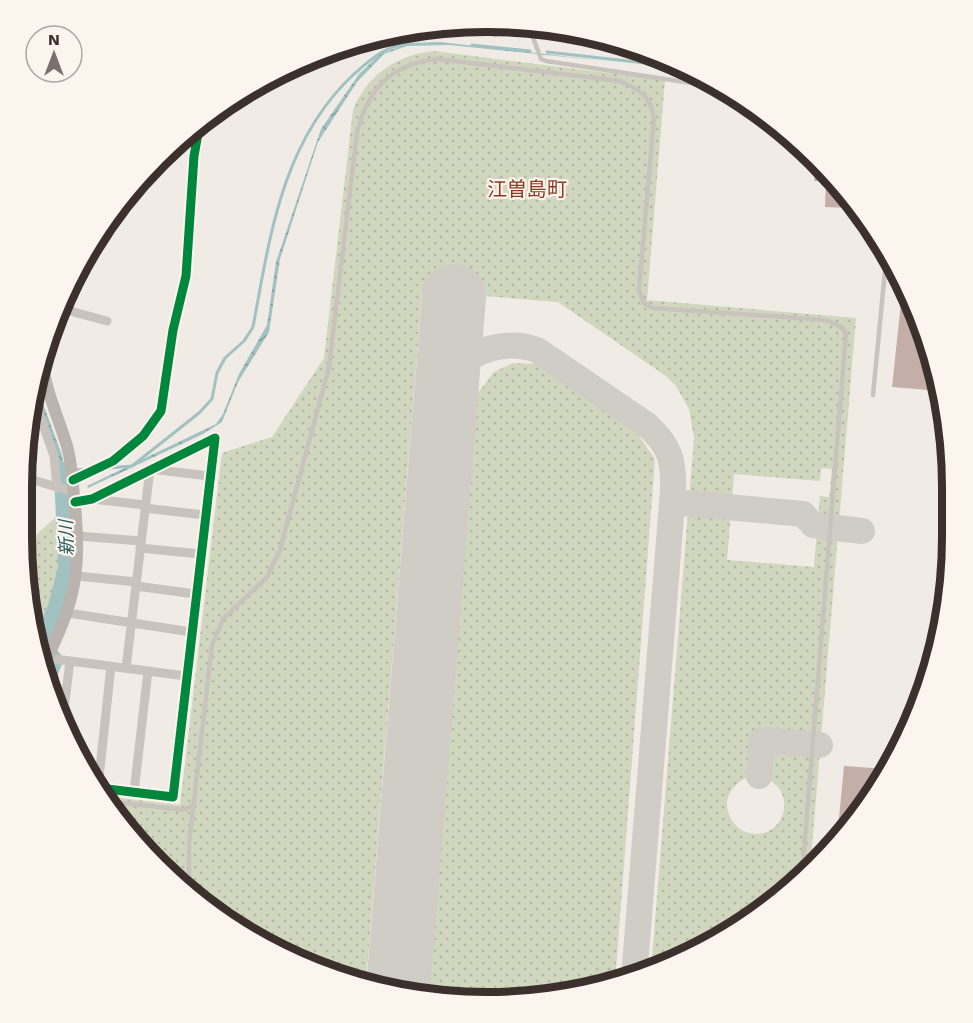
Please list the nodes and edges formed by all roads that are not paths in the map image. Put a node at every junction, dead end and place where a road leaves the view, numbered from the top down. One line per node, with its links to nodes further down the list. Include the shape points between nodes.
1 (532, 34): 2 (lane, via 541,59 546,61)
2 (697, 83)
3 (198, 135): 14 (street, via 186,276 161,411 143,436)
4 (885, 267): 8 (lane)
5 (66, 311): 6 (street)
6 (107, 321)
7 (46, 375): 14 (street, via 67,446)
8 (873, 395)
9 (38, 410): 13 (street, via 54,456)
10 (150, 470): 11 (street); 11 (street, via 215,438); 15 (street); 16 (street)
11 (209, 476): 17 (street)
12 (32, 480): 13 (street)
13 (57, 488): 14 (street)
14 (74, 491): 15 (street); 18 (street)
15 (92, 499): 16 (street)
16 (145, 507): 17 (street); 19 (street)
17 (204, 515): 20 (street)
18 (78, 536): 19 (street); 21 (street)
19 (141, 545): 20 (street); 22 (street)
20 (200, 554): 23 (street)
21 (77, 576): 22 (street); 24 (street)
22 (136, 584): 23 (street); 25 (street)
23 (195, 594): 26 (street)
24 (68, 614): 25 (street); 27 (street)
25 (131, 624): 26 (street); 31 (street)
26 (191, 632): 33 (street)
27 (47, 653)
28 (49, 660): 29 (street)
29 (70, 661): 30 (street); 34 (street)
30 (111, 666): 31 (street); 35 (street)
31 (126, 668): 32 (street)
32 (148, 671): 33 (street); 37 (street)
33 (186, 676): 37 (street, via 173,797)
34 (64, 706)
35 (99, 775)
36 (108, 788): 37 (street)
37 (134, 792)
38 (118, 802): 39 (lane, via 184,810)
39 (193, 805): 40 (lane, via 212,645 223,619 267,577 280,550 329,367 362,110 378,85 399,70 416,61 438,58 620,81 638,89 652,103 654,118 639,290 644,303 653,308 825,320 846,333); 41 (lane)
40 (803, 863)
41 (189, 881)

